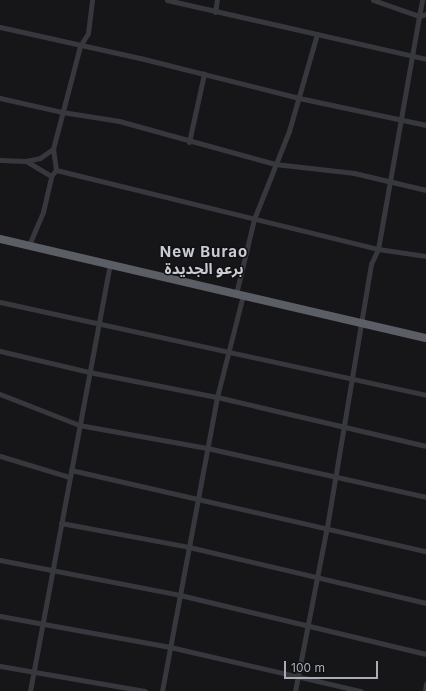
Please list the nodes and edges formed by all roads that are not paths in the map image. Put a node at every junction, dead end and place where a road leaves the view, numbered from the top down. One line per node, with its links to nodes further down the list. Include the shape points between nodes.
1 (92, 0): 11 (street, via 88,33)
2 (168, 0): 6 (street)
3 (217, 0): 6 (street)
4 (373, 0): 8 (street)
5 (422, 0): 8 (street)
6 (215, 12): 10 (street)
7 (426, 14): 8 (street)
8 (419, 16): 12 (street)
9 (0, 27): 11 (street)
10 (317, 34): 12 (street); 16 (street)
11 (80, 46): 14 (street); 17 (street)
12 (412, 56): 13 (street); 18 (street)
13 (426, 59)
14 (204, 74): 16 (street); 20 (street)
15 (0, 98): 17 (street)
16 (299, 98): 18 (street); 24 (street, via 290,131)
17 (62, 112): 20 (street, via 118,122); 21 (street)
18 (401, 121): 19 (street); 27 (street)
19 (426, 124)
20 (189, 142): 24 (street)
21 (53, 149): 23 (street, via 40,158); 25 (street)
22 (0, 160): 23 (street)
23 (26, 161): 26 (street)
24 (275, 164): 27 (street, via 354,173); 29 (street)
25 (56, 170): 26 (street); 29 (street)
26 (51, 176): 31 (street, via 43,212)
27 (390, 182): 28 (street); 32 (street)
28 (426, 190)
29 (254, 219): 32 (street); 35 (street)
30 (0, 239): 31 (highway)
31 (29, 245): 34 (highway)
32 (378, 249): 33 (street); 37 (street, via 371,264)
33 (426, 256)
34 (110, 265): 35 (highway); 38 (street)
35 (239, 294): 37 (highway); 41 (street)
36 (0, 302): 38 (street)
37 (361, 322): 39 (highway); 43 (street)
38 (98, 324): 41 (street); 42 (street)
39 (426, 338)
40 (0, 351): 42 (street)
41 (228, 352): 43 (street); 46 (street)
42 (89, 372): 46 (street); 47 (street)
43 (352, 379): 45 (street); 48 (street)
44 (0, 394): 47 (street)
45 (426, 395)
46 (217, 397): 48 (street); 50 (street)
47 (79, 425): 50 (street); 52 (street)
48 (344, 427): 49 (street); 53 (street)
49 (426, 446)
50 (207, 448): 53 (street); 56 (street)
51 (0, 456): 54 (street)
52 (70, 470): 54 (street); 56 (street)
53 (335, 475): 55 (street); 58 (street)
54 (69, 477): 57 (street)
55 (426, 497)
56 (198, 499): 58 (street); 59 (street)
57 (61, 523): 59 (street); 62 (street)
58 (327, 527): 60 (street); 63 (street)
59 (189, 547): 63 (street); 64 (street)
60 (426, 551)
61 (0, 560): 62 (street)
62 (53, 571): 64 (street); 67 (street)
63 (318, 576): 65 (street); 68 (street)
64 (180, 596): 68 (street); 69 (street)
65 (426, 603)
66 (0, 616): 67 (street)
67 (44, 624): 69 (street); 72 (street)
68 (308, 628): 70 (street); 73 (street)
69 (170, 647): 73 (street); 77 (street)
70 (426, 654)
71 (0, 666): 72 (street)
72 (34, 672): 75 (street); 76 (street)
73 (298, 677): 78 (street); 79 (street)
74 (426, 684): 80 (street)
75 (30, 691)
76 (145, 691)
77 (162, 691)
78 (295, 691)
79 (361, 691)
80 (425, 691)

